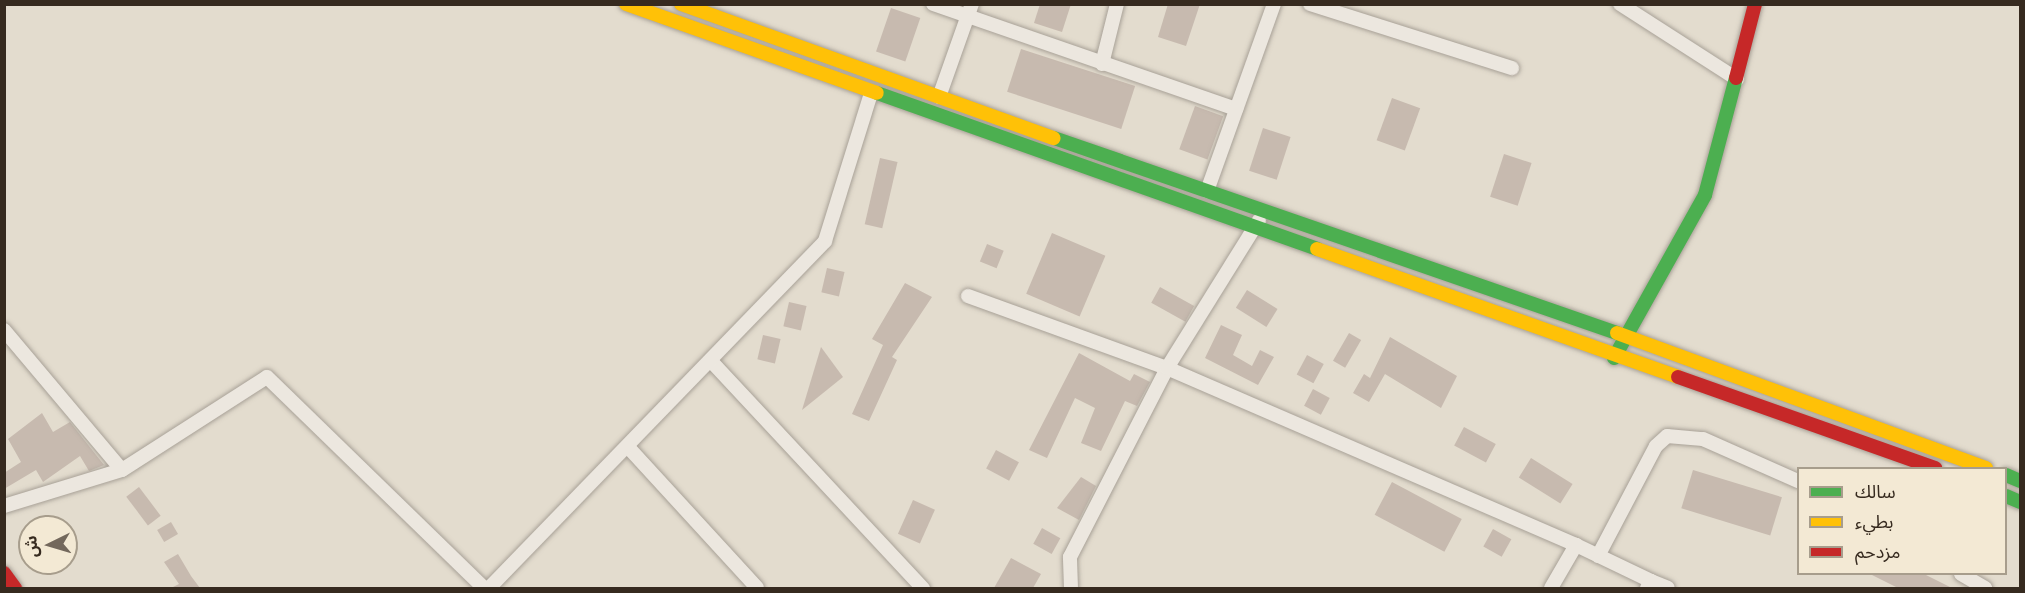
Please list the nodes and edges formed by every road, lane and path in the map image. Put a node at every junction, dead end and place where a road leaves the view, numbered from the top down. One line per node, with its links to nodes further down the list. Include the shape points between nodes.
1 (626, 4): 14 (main road)
2 (681, 4): 15 (main road)
3 (933, 4): 10 (street)
4 (972, 4): 10 (street)
5 (1117, 4): 11 (street)
6 (1274, 4): 16 (street)
7 (1310, 4): 12 (street)
8 (1620, 4): 13 (street)
9 (1755, 4): 13 (main road)
10 (966, 20): 11 (street); 15 (street)
11 (1102, 64): 16 (street)
12 (1512, 68)
13 (1737, 79): 22 (main road, via 1701,205)
14 (871, 93): 19 (main road); 24 (street, via 825,241)
15 (939, 97): 17 (main road)
16 (1236, 109): 17 (street)
17 (1207, 191): 18 (main road)
18 (1262, 213): 19 (street); 22 (main road)
19 (1255, 227): 23 (main road); 25 (street)
20 (968, 296): 25 (street)
21 (4, 330): 29 (street)
22 (1627, 336): 23 (main road); 28 (main road)
23 (1614, 358): 27 (main road)
24 (711, 361): 26 (street); 41 (street)
25 (1167, 368): 32 (street); 42 (street, via 1070,557)
26 (628, 447): 39 (street); 40 (street)
27 (1932, 467)
28 (1983, 467)
29 (122, 470): 31 (street); 38 (street, via 261,378 270,377)
30 (1797, 481): 33 (street, via 1702,439 1667,436 1656,446)
31 (4, 506)
32 (1576, 545): 33 (street); 43 (street)
33 (1598, 556): 36 (street)
34 (4, 573): 37 (main road)
35 (1964, 575): 45 (street)
36 (1649, 585): 44 (street)
37 (15, 588)
38 (484, 588)
39 (489, 588)
40 (757, 588)
41 (923, 588)
42 (1071, 588)
43 (1551, 588)
44 (1668, 588)
45 (1985, 588)

